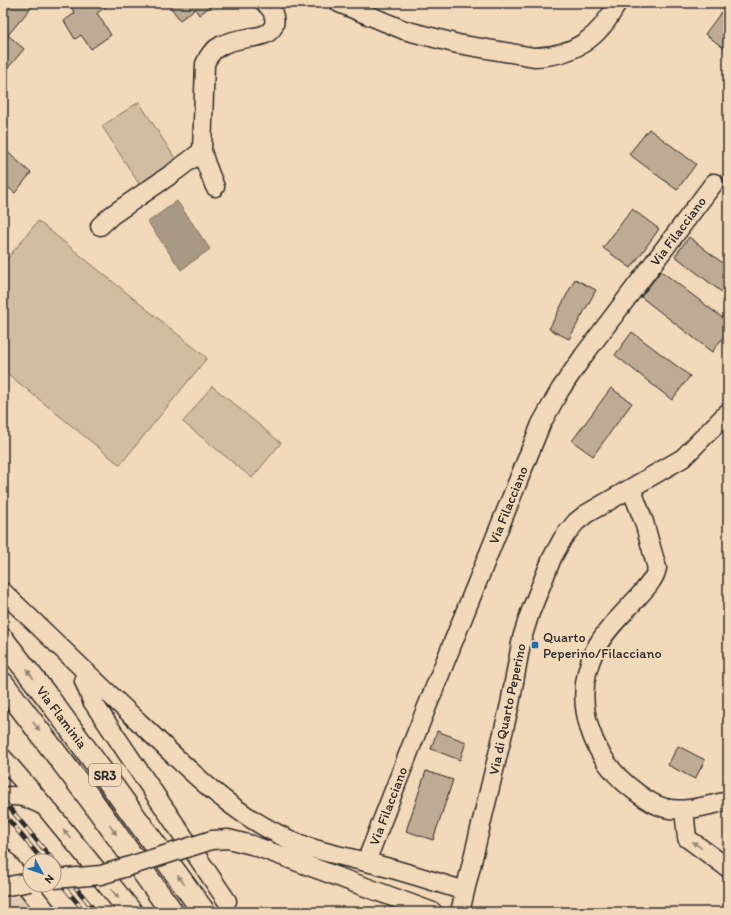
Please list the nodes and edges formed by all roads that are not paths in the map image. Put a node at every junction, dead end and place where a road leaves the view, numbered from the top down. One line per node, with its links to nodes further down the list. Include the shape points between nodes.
1 (265, 3): 4 (street, via 275,16 270,30 262,36 225,43 214,50 206,60)
2 (339, 3): 3 (street, via 404,30 458,44 544,56 569,50 590,39 607,20)
3 (617, 3)
4 (202, 151): 6 (street); 7 (street, via 112,214)
5 (714, 183): 20 (street, Via Filacciano, via 584,355 541,424)
6 (215, 187)
7 (100, 226)
8 (728, 412): 9 (street, Via di Quarto Peperino, via 683,458)
9 (631, 488): 18 (street, via 644,522 656,572 595,649 588,669 586,688 588,720 597,749 626,785 658,806); 26 (street, Via di Quarto Peperino, via 576,522 552,558 522,638 510,704)
10 (3, 592): 12 (street)
11 (3, 640): 31 (highway, Via Flaminia / SR3, one-way to 11)
12 (87, 673): 20 (street, via 194,775 250,819 308,848); 27 (street, via 84,681 92,701)
13 (3, 684): 30 (highway, Via Flaminia / SR3, one-way to 30, via 92,800)
14 (3, 758): 17 (street)
15 (3, 797): 17 (street, via 25,796)
16 (728, 801): 18 (street)
17 (46, 808): 22 (street, one-way to 17)
18 (684, 810): 21 (street, one-way to 18, via 687,838)
19 (3, 857): 28 (street)
20 (366, 862): 26 (street)
21 (728, 868)
22 (101, 875): 23 (street, bridge); 29 (highway, one-way to 29); 32 (street, bridge, via 212,840 228,839 252,845)
23 (62, 879)
24 (22, 883): 25 (street, bridge)
25 (3, 887)
26 (465, 891): 33 (street, Via di Quarto Peperino)
27 (228, 901)
28 (47, 912)
29 (131, 912)
30 (172, 912)
31 (204, 912)
32 (433, 912)
33 (460, 912)

